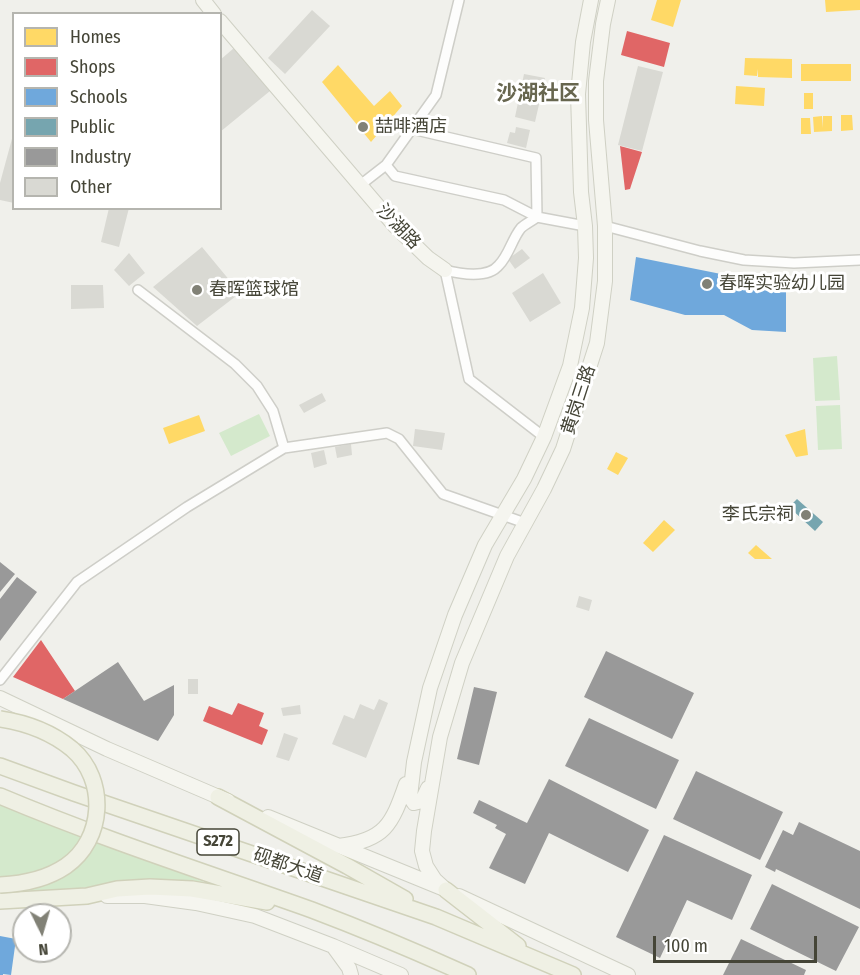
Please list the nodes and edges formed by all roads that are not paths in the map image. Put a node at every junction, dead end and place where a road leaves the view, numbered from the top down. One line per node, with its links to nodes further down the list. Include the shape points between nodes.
1 (203, 0): 5 (main road)
2 (459, 0): 7 (street, via 436,95)
3 (591, 0): 11 (main road, 黄岗三路, via 578,94)
4 (608, 0): 12 (main road, 黄岗三路, via 596,81)
5 (212, 12)
6 (222, 23): 9 (main road, 沙湖路)
7 (412, 129): 8 (street); 10 (street, via 536,158)
8 (386, 165): 9 (street); 10 (street, via 395,176 504,200)
9 (360, 186): 14 (main road, 沙湖路, via 395,226)
10 (537, 217): 11 (street); 14 (street, via 522,228 492,271 474,275)
11 (585, 225): 16 (main road, 黄岗三路, via 582,308 570,366)
12 (605, 226): 13 (street, via 744,260); 19 (main road, 黄岗三路, via 605,281 597,343 563,449)
13 (860, 260)
14 (445, 270): 16 (street, via 469,379)
15 (138, 290): 17 (street, via 235,364 257,386 273,411)
16 (544, 437): 18 (main road, 黄岗三路)
17 (284, 448): 18 (street, via 387,433 399,439 443,494); 20 (street, via 187,507 77,582)
18 (503, 515): 19 (street); 23 (main road, 黄岗三路, via 485,545 455,615 430,688)
19 (525, 523): 25 (main road, 黄岗三路, via 462,663 440,736)
20 (0, 680)
21 (0, 698): 27 (main road)
22 (0, 719): 29 (main road, bridge, via 39,728 73,750 92,778 97,811 88,843 65,867 28,882)
23 (414, 762): 25 (main road, via 410,797 414,803 422,801); 28 (main road, via 388,826 365,841)
24 (0, 766): 34 (main road, 砚都大道 / S272)
25 (434, 776): 30 (main road, 黄岗三路, via 422,851 426,866)
26 (0, 796): 33 (main road, 砚都大道 / S272)
27 (218, 797): 28 (main road); 34 (main road)
28 (338, 846): 30 (main road)
29 (0, 885)
30 (446, 890): 36 (main road); 41 (main road)
31 (87, 896): 32 (main road); 33 (main road, via 117,889 192,889); 35 (main road, via 145,896 196,903 255,916)
32 (0, 901)
33 (314, 911): 39 (main road, 砚都大道 / S272)
34 (436, 917): 36 (main road, 砚都大道 / S272)
35 (333, 946): 37 (main road); 38 (main road)
36 (534, 959): 40 (main road, 砚都大道 / S272)
37 (351, 975)
38 (401, 975)
39 (468, 975)
40 (573, 975)
41 (628, 975)

